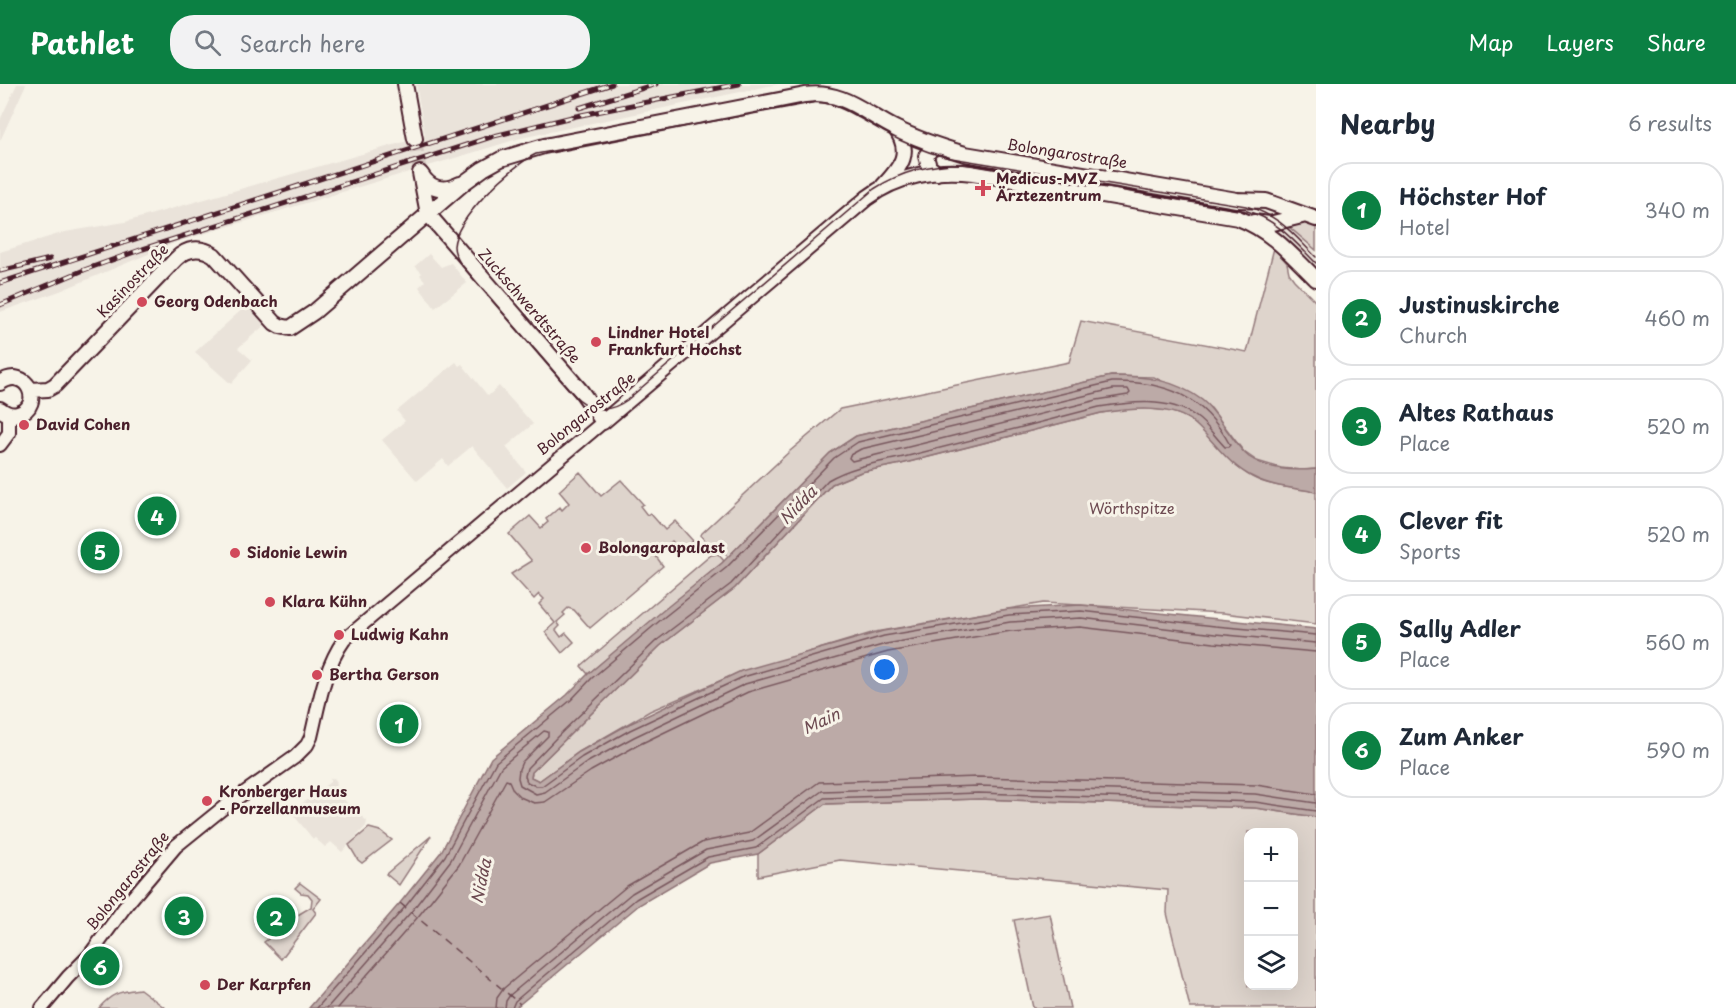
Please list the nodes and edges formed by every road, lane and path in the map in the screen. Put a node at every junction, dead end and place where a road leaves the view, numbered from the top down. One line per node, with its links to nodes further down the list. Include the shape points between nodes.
1 (405, 84): 3 (main road)
2 (894, 128): 4 (main road, Bolongarostraße); 6 (main road, Bolongarostraße, via 836,96 805,95 534,149 492,163); 7 (main road, via 903,140 904,155)
3 (415, 139)
4 (939, 146): 5 (main road, via 926,156 929,167); 8 (main road, Bolongarostraße, via 965,154)
5 (937, 173): 7 (main road, Bolongarostraße, via 906,178); 10 (main road, Bolongarostraße, via 973,173)
6 (465, 182): 9 (main road, Bolongarostraße); 9 (main road, via 453,188 436,189 420,172)
7 (881, 188): 20 (main road, Bolongarostraße)
8 (1238, 200): 11 (main road, Bolongarostraße); 11 (main road, Bolongarostraße, via 1266,201)
9 (428, 214): 15 (main road, Bolongarostraße, via 317,310 295,326); 20 (main road, Zuckschwerdtstraße, via 581,391)
10 (1238, 218): 11 (main road); 13 (main road, Bolongarostraße)
11 (1278, 218): 12 (main road); 13 (main road, Bolongarostraße)
12 (1310, 218)
13 (1284, 246): 14 (main road)
14 (1316, 279)
15 (285, 328): 18 (main road, Kasinostraße, via 275,323 214,255 193,249 180,256 55,385)
16 (0, 370): 17 (main road)
17 (6, 380): 18 (main road, via 24,381)
18 (30, 390): 19 (main road, via 28,406 20,413)
19 (5, 412): 21 (street, via 9,433)
20 (603, 422): 22 (street, Bolongarostraße, via 344,640 330,665 307,745 176,846 89,956)
21 (0, 446)
22 (42, 1008)

